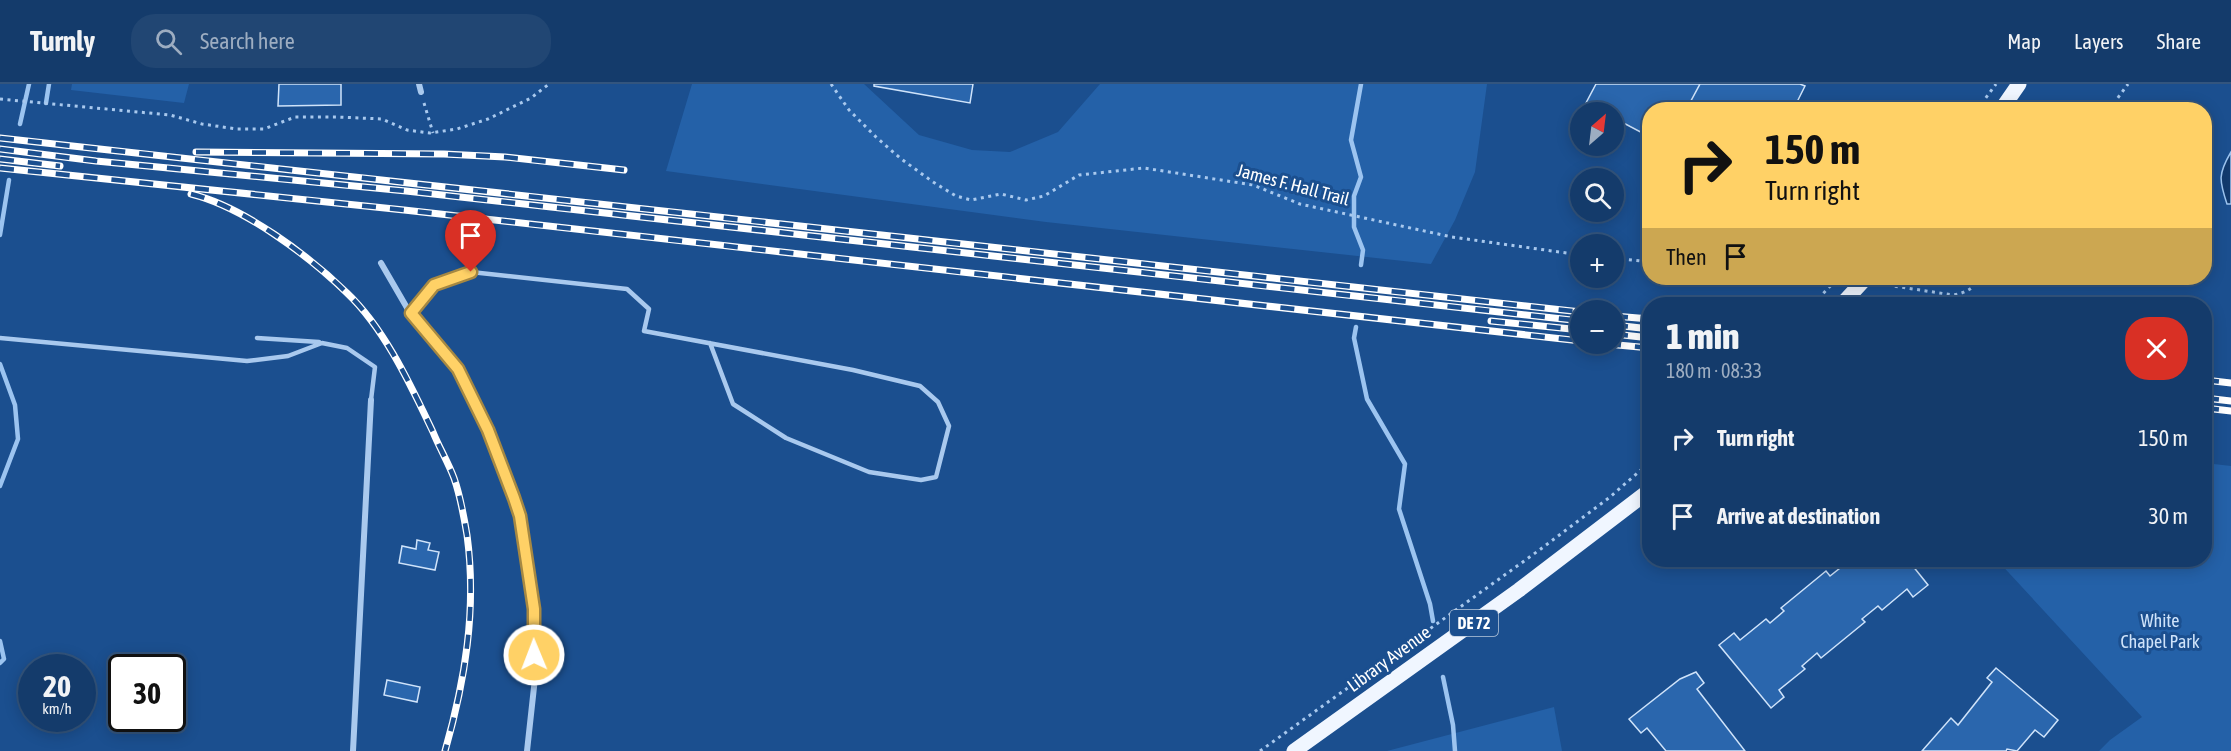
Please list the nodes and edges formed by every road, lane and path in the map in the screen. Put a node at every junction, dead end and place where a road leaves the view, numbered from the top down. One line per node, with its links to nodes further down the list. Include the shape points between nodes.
1 (419, 84): 7 (street)
2 (549, 84): 12 (path, via 531,98 488,118)
3 (831, 84): 13 (path, James F. Hall Trail, via 849,110 900,158 956,196 971,200 1001,194 1026,200 1044,196 1079,175 1144,168 1252,185 1300,204 1452,237)
4 (1996, 84): 9 (path)
5 (2019, 84): 10 (main road)
6 (2128, 84): 11 (path)
7 (421, 92): 12 (path)
8 (0, 99): 12 (path, via 170,115 237,129 264,129 295,117 337,117 382,119 407,130)
9 (1983, 102)
10 (2007, 102)
11 (2115, 102)
12 (433, 133)
13 (1570, 253)
14 (1624, 259): 15 (path)
15 (1642, 261)
16 (381, 263): 23 (street)
17 (1831, 285): 21 (path, bridge)
18 (1863, 285): 22 (main road, bridge)
19 (1899, 285): 20 (path, via 1963,294)
20 (1975, 285)
21 (1820, 297)
22 (1850, 297)
23 (411, 313): 27 (lane, via 434,285 471,272 627,288 649,309 644,331); 32 (street, via 458,369 488,430 520,516 534,609 535,678)
24 (0, 338): 26 (lane, via 247,361 288,356)
25 (257, 338): 26 (lane)
26 (322, 343): 28 (lane, via 347,348 375,366)
27 (710, 343): 27 (lane, via 853,369 920,386 938,402 949,426 936,477 921,480 869,472 786,438 733,404)
28 (372, 400): 31 (street)
29 (1642, 469): 33 (path, via 1547,544)
30 (1642, 495): 34 (main road, Library Avenue / DE 72, via 1519,590)
31 (353, 751)
32 (527, 751)
33 (1260, 751)
34 (1294, 751)

